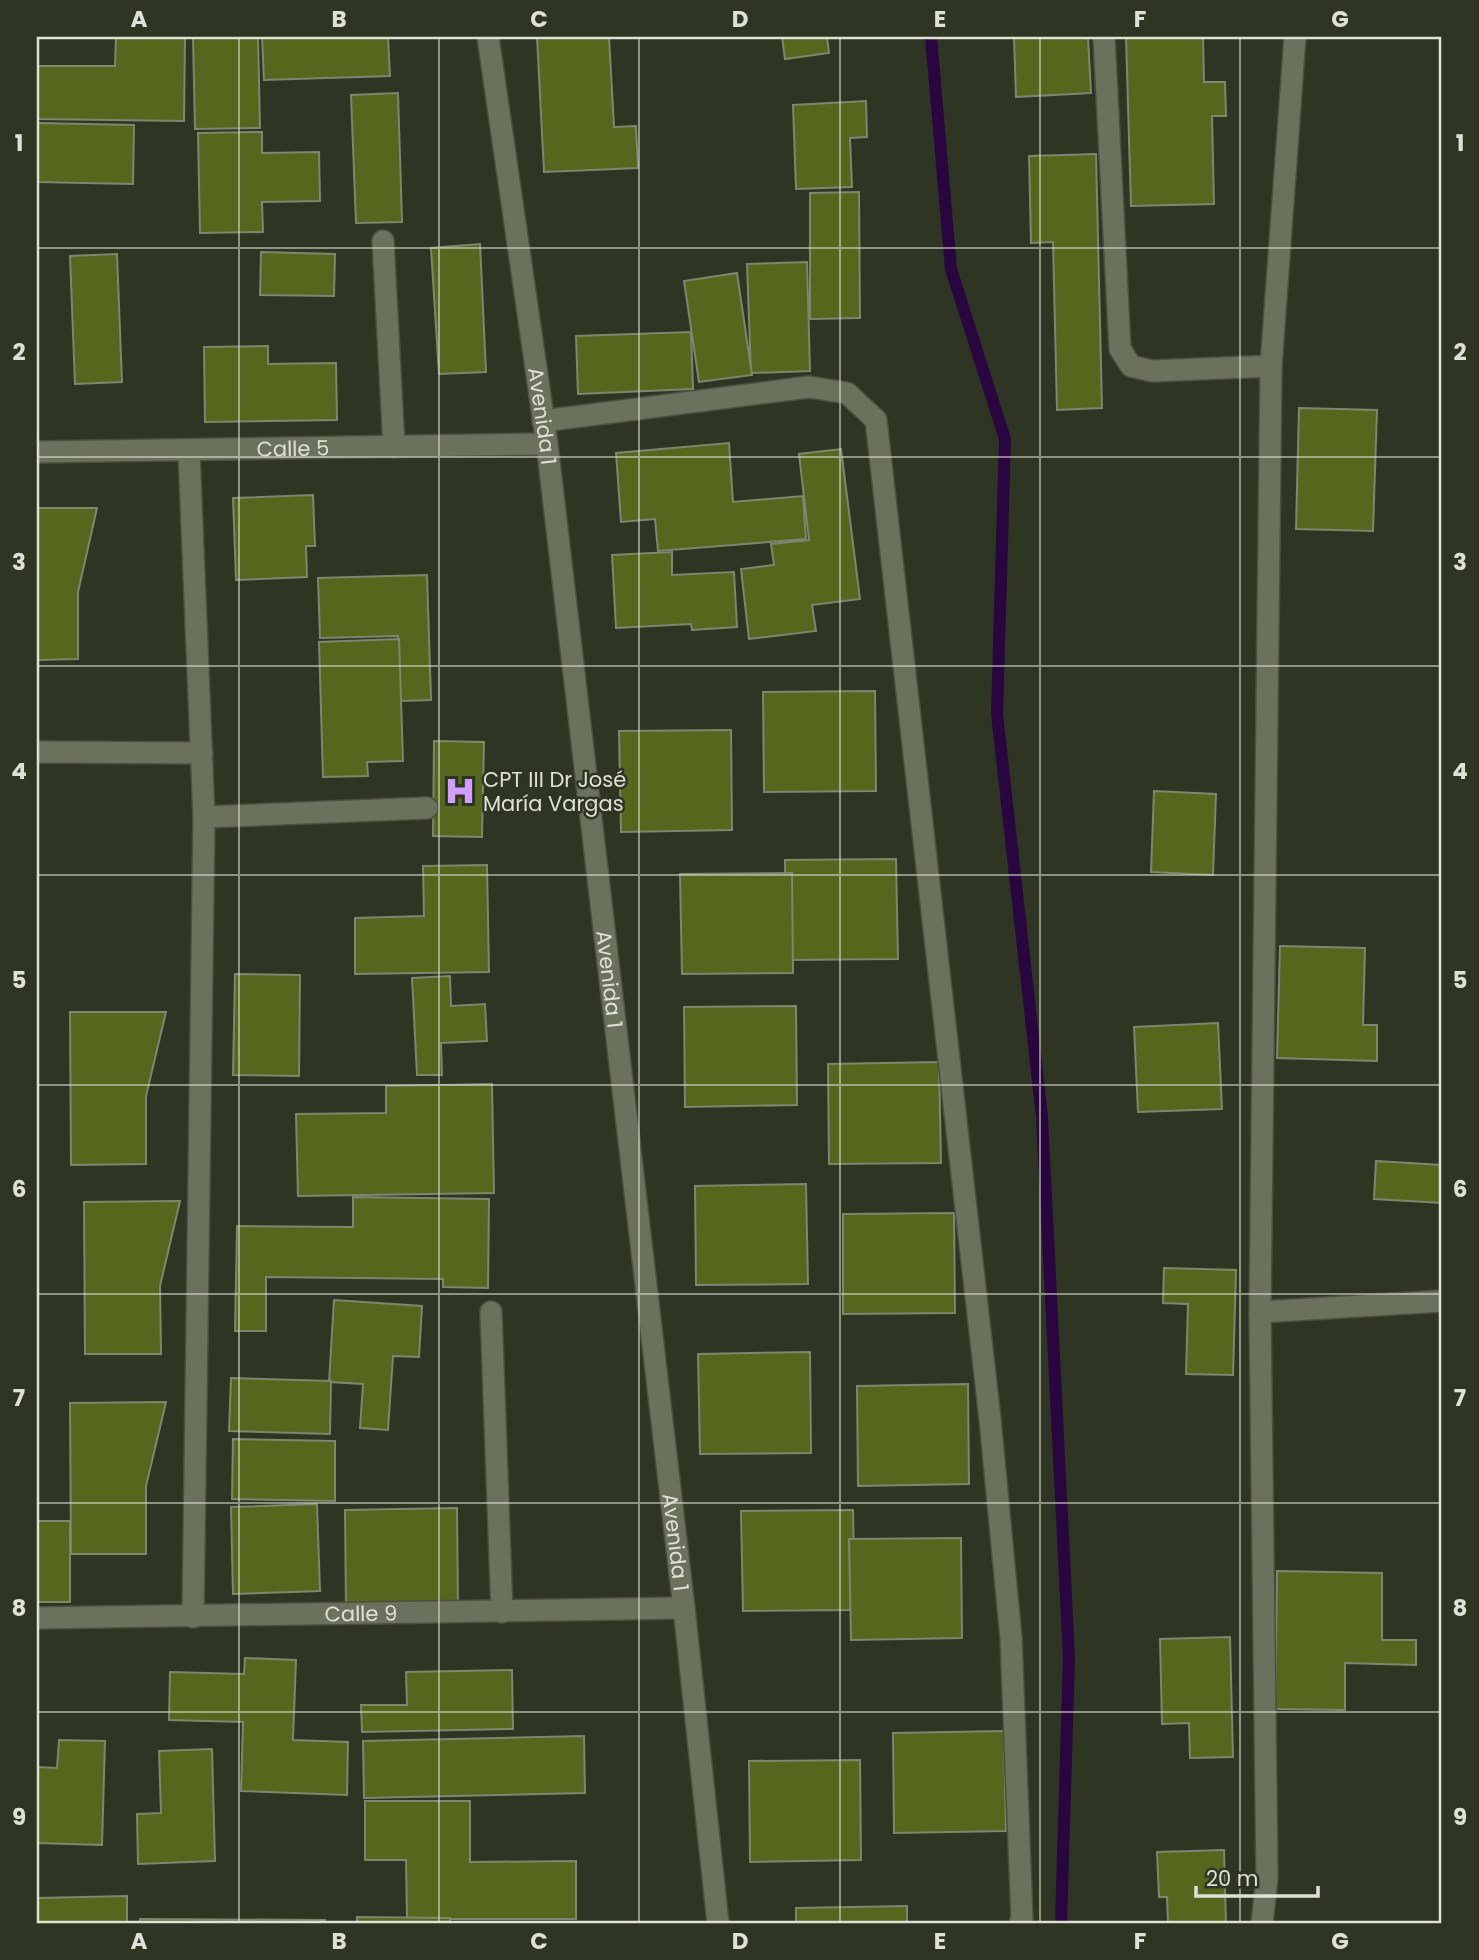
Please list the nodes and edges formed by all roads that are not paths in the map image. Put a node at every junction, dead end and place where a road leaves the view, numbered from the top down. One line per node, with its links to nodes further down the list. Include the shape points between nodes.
1 (488, 37): 6 (street, Avenida 1)
2 (1104, 37): 5 (street, via 1121,349 1130,366 1152,371)
3 (1295, 37): 5 (street)
4 (383, 241): 8 (street)
5 (1271, 366): 17 (street)
6 (543, 421): 7 (street, Avenida 1); 23 (street, via 809,387 847,393 876,420 1011,1638)
7 (547, 444): 8 (street, Calle 5); 18 (street, Avenida 1)
8 (394, 447): 10 (street, Calle 5)
9 (37, 452): 10 (street, Calle 5)
10 (189, 452): 12 (street)
11 (37, 752): 12 (street)
12 (202, 753): 14 (street)
13 (427, 808): 14 (street)
14 (204, 817): 20 (street)
15 (1442, 1301): 17 (street)
16 (491, 1312): 19 (street)
17 (1260, 1312): 24 (street, via 1267,1878)
18 (684, 1608): 19 (street, Calle 9); 22 (street, Avenida 1)
19 (502, 1612): 20 (street, Calle 9)
20 (193, 1616): 21 (street, Calle 9)
21 (37, 1618)
22 (718, 1923)
23 (1020, 1923)
24 (1262, 1923)

